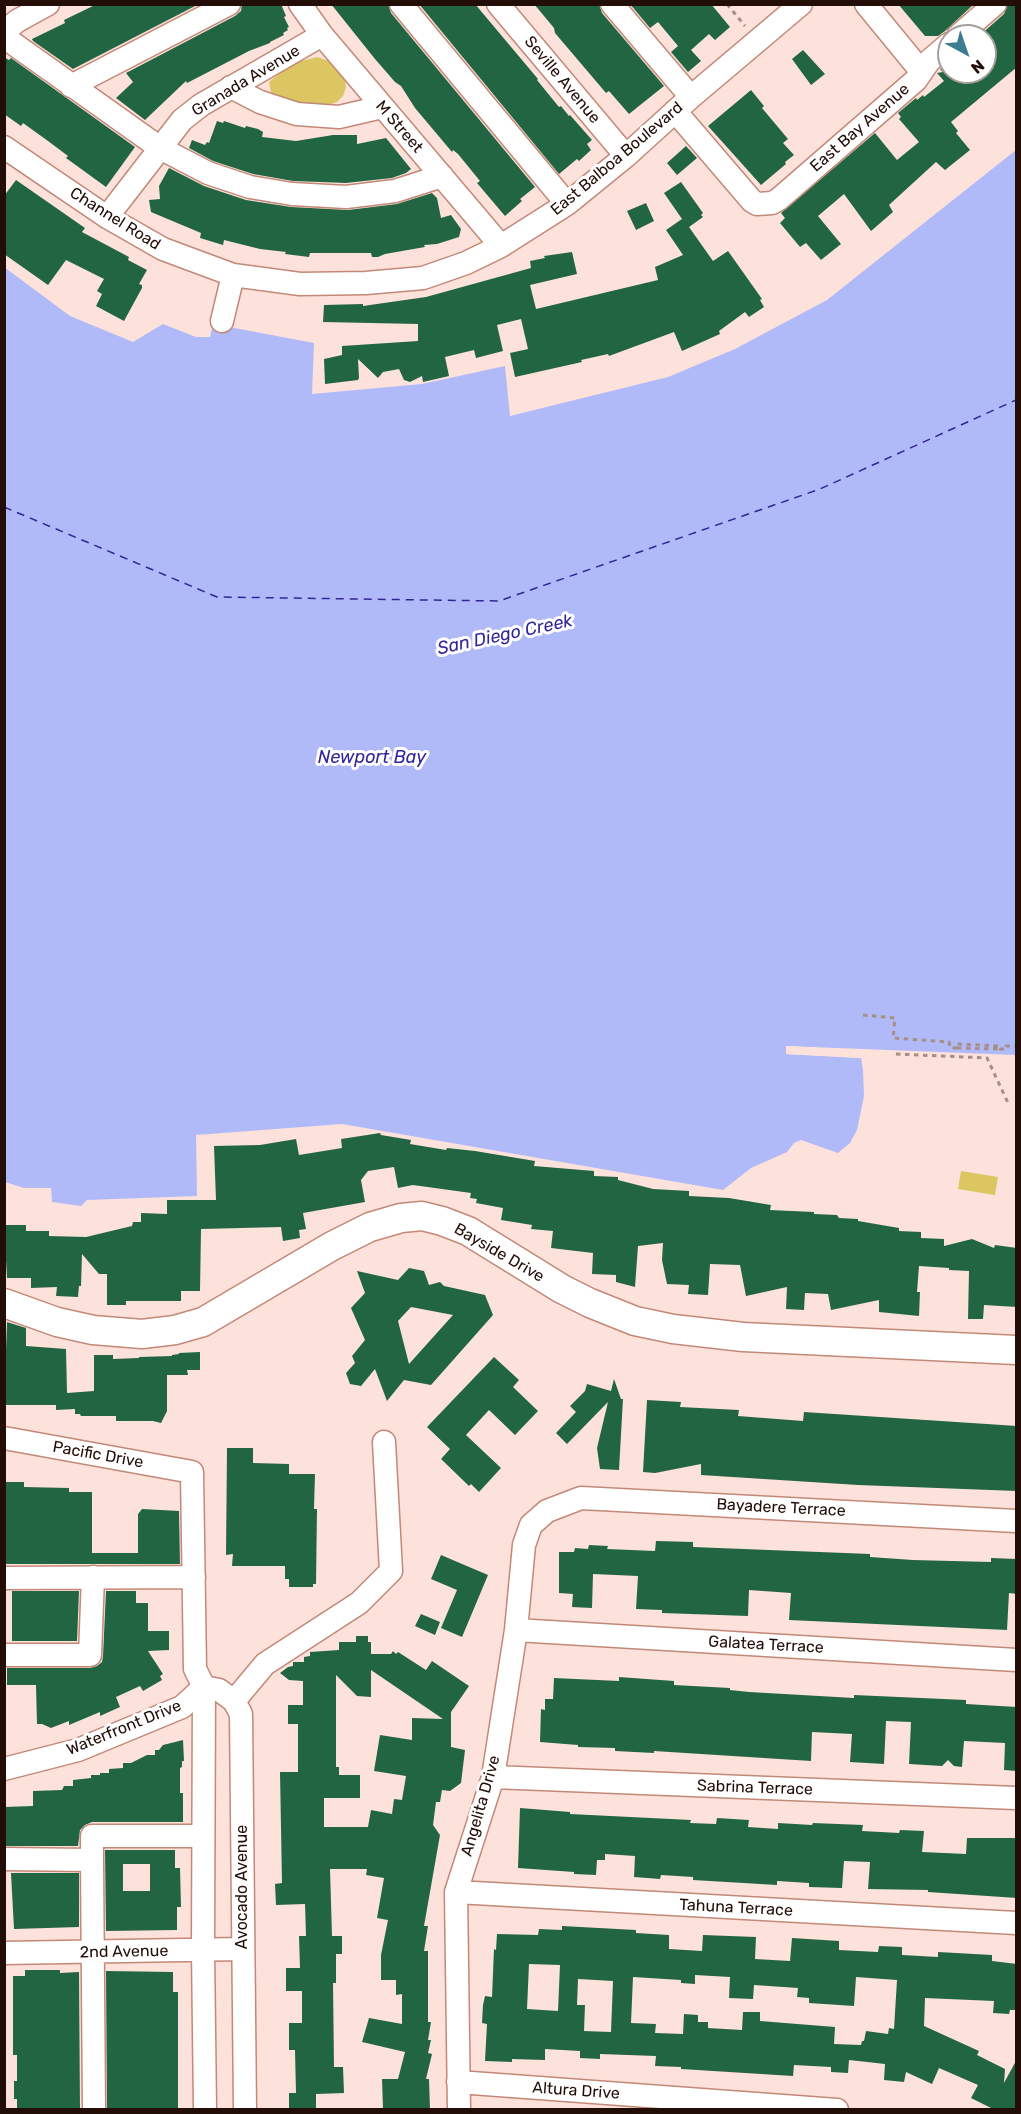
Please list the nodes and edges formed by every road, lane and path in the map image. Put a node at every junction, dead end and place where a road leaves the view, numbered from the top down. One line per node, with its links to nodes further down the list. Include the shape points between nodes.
1 (48, 4): 12 (street)
2 (229, 4): 18 (street)
3 (300, 4): 13 (street, M Street)
4 (400, 4): 26 (street)
5 (498, 4): 24 (street, Seville Avenue)
6 (612, 4): 20 (street)
7 (727, 4): 15 (path)
8 (801, 4): 15 (street, East Balboa Boulevard)
9 (866, 4): 17 (street)
10 (987, 7): 11 (street)
11 (970, 24)
12 (4, 32)
13 (322, 35): 19 (street, Granada Avenue); 21 (street, M Street)
14 (4, 37): 18 (street)
15 (758, 41): 20 (street, East Balboa Boulevard)
16 (937, 54): 17 (street, East Bay Avenue)
17 (921, 70): 20 (street, East Bay Avenue, via 916,80 779,199 765,204 752,201)
18 (71, 86): 23 (street)
19 (231, 87): 21 (street, via 297,114 339,117); 23 (street, Granada Avenue, via 182,120)
20 (683, 104): 24 (street, East Balboa Boulevard)
21 (382, 107): 25 (street, M Street)
22 (4, 147): 27 (street, Channel Road)
23 (160, 148): 25 (street, via 207,173 250,187 292,194 346,197 394,191); 27 (street, Granada Avenue)
24 (626, 156): 26 (street, East Balboa Boulevard)
25 (442, 176): 28 (street, M Street)
26 (567, 204): 28 (street, East Balboa Boulevard)
27 (107, 217): 29 (street, Channel Road, via 163,249)
28 (501, 246): 29 (street, East Balboa Boulevard, via 466,264 423,278 300,284)
29 (233, 275): 30 (street)
30 (222, 321)
31 (863, 1016): 33 (path, via 895,1018 893,1038 949,1042 950,1048)
32 (1017, 1046): 35 (path)
33 (957, 1048): 34 (path); 35 (path, via 957,1044)
34 (981, 1049): 35 (path); 37 (path)
35 (1000, 1049)
36 (896, 1054): 37 (path)
37 (981, 1058): 38 (path, via 987,1058)
38 (1009, 1105)
39 (4, 1303): 40 (main road, Bayside Drive, via 57,1322 93,1329 142,1334 175,1330 203,1322 370,1227 422,1216 468,1231 562,1289 635,1321 743,1337)
40 (1017, 1350)
41 (4, 1438): 46 (street, Pacific Drive, via 192,1472)
42 (384, 1442): 52 (street, via 391,1571 359,1603 265,1664)
43 (547, 1510): 44 (street, Bayadere Terrace, via 581,1498); 48 (street, Angelita Drive, via 531,1525 524,1545)
44 (1017, 1521)
45 (93, 1577): 46 (street); 47 (street); 49 (street, via 90,1655)
46 (194, 1577): 51 (street, via 195,1669)
47 (4, 1578)
48 (516, 1630): 50 (street, Galatea Terrace); 54 (street, Angelita Drive)
49 (4, 1654)
50 (1017, 1660)
51 (204, 1687): 52 (street, via 219,1690); 53 (street, Waterfront Drive, via 182,1707 78,1750); 56 (street)
52 (234, 1701): 61 (street, Avocado Avenue, via 241,1714)
53 (4, 1769)
54 (493, 1777): 55 (street, Sabrina Terrace); 59 (street, Angelita Drive)
55 (1017, 1798)
56 (203, 1836): 58 (street, via 92,1836); 62 (street)
57 (4, 1859): 58 (street)
58 (92, 1860): 64 (street)
59 (456, 1892): 60 (street, Tahuna Terrace); 65 (street, Angelita Drive)
60 (1017, 1923)
61 (243, 1949): 62 (street, 2nd Avenue); 68 (street, Avocado Avenue)
62 (202, 1950): 64 (street, 2nd Avenue); 67 (street)
63 (4, 1953): 64 (street, 2nd Avenue)
64 (94, 1953): 66 (street)
65 (458, 2082): 69 (street, Angelita Drive); 70 (street, Altura Drive)
66 (94, 2109)
67 (205, 2109)
68 (245, 2109)
69 (459, 2109)
70 (837, 2109)

